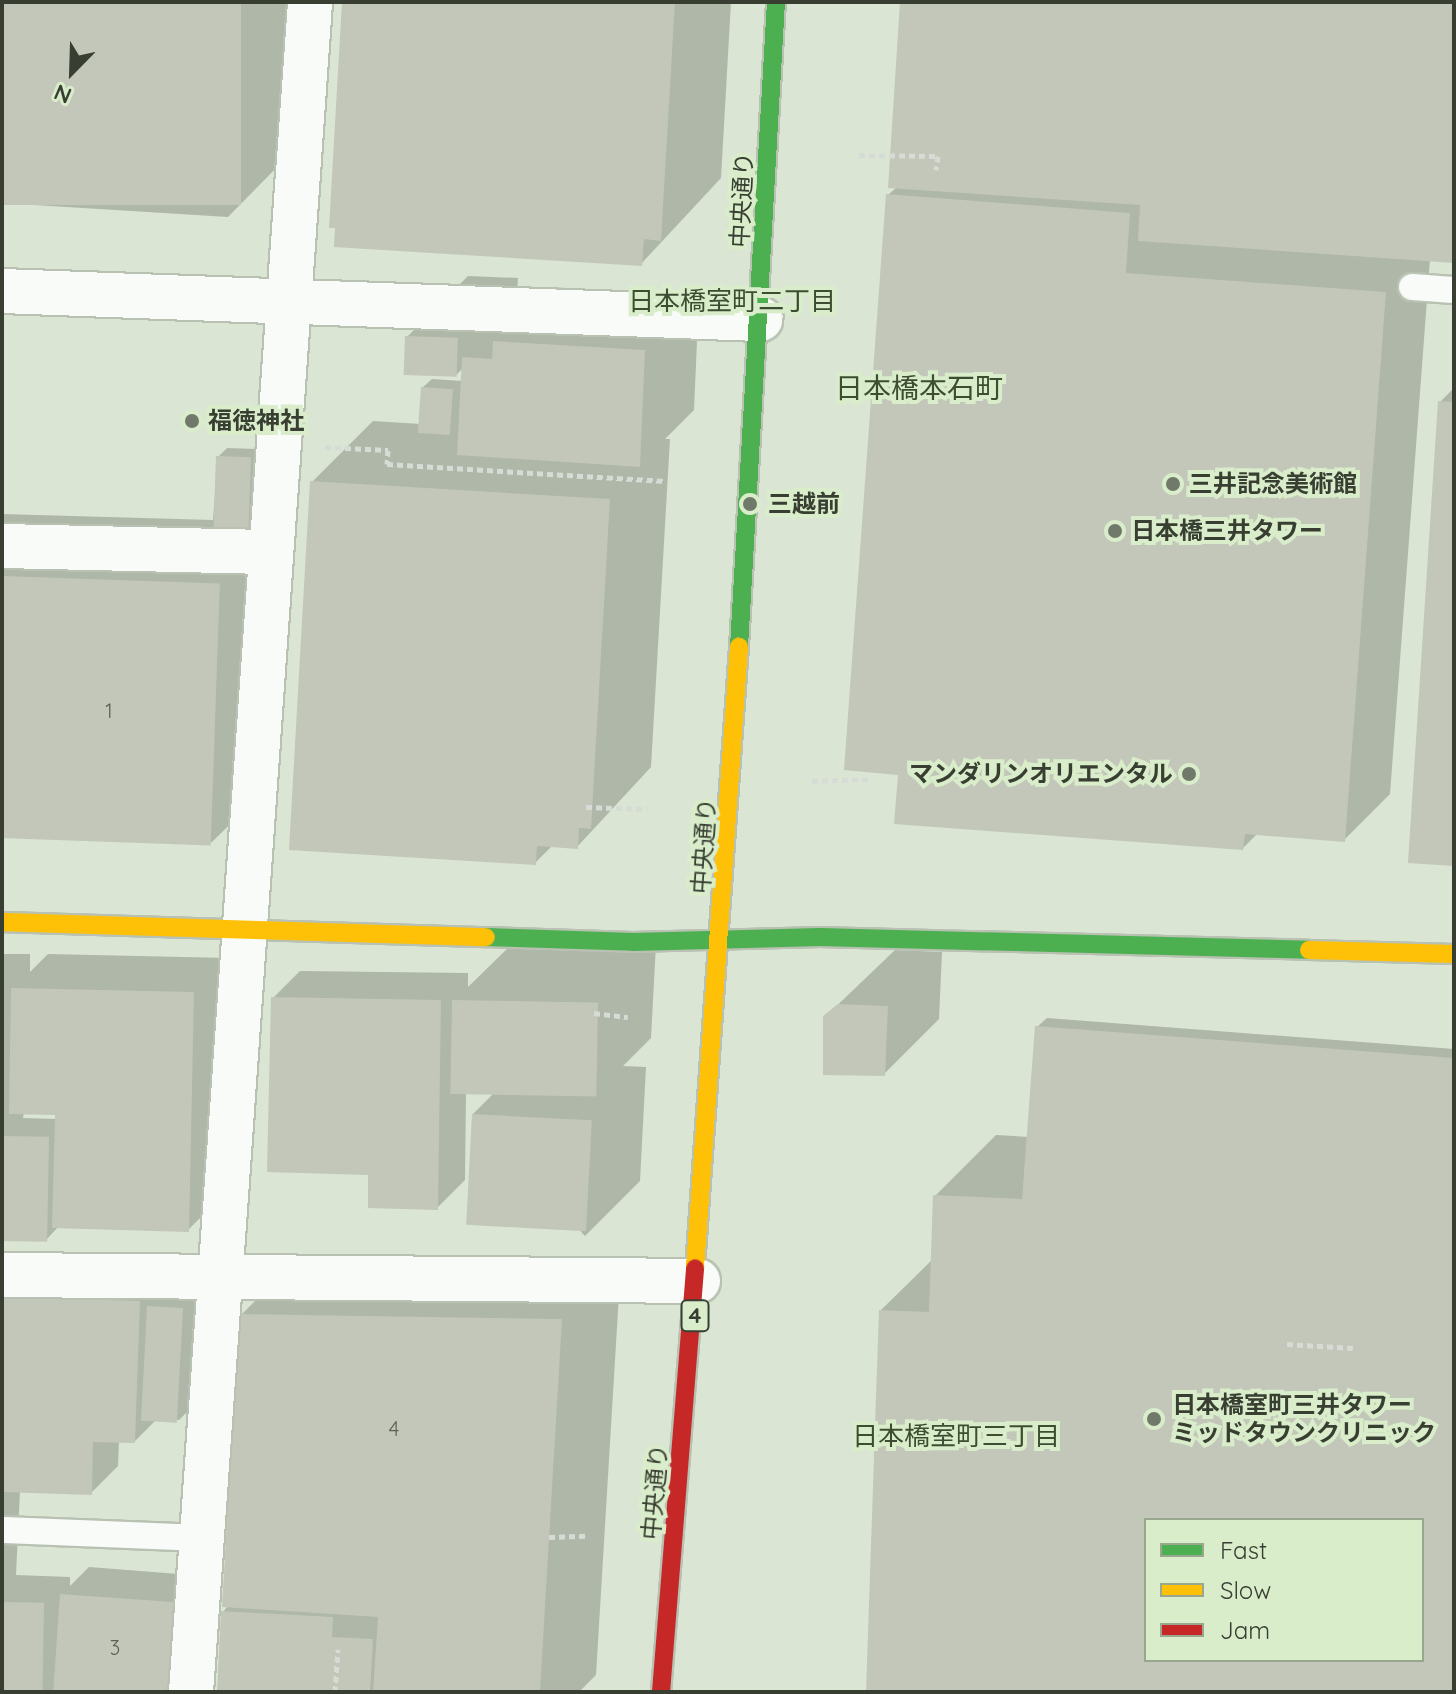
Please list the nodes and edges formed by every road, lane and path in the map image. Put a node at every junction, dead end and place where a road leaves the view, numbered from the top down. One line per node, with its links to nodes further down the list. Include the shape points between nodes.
1 (310, 2): 8 (street)
2 (776, 2): 9 (main road, 中央通り / 4)
3 (859, 155): 4 (path, via 938,156)
4 (936, 170)
5 (1412, 287): 6 (lane)
6 (1454, 290)
7 (2, 291): 8 (street)
8 (287, 301): 9 (street); 10 (street)
9 (760, 319): 20 (main road, 中央通り / 4)
10 (277, 444): 11 (path, via 388,450 387,464); 13 (street)
11 (665, 481)
12 (2, 546): 13 (street)
13 (270, 552): 19 (street)
14 (871, 779): 15 (path)
15 (812, 781)
16 (586, 807): 17 (path)
17 (647, 809)
18 (2, 922): 19 (main road)
19 (244, 926): 20 (main road, via 633,942); 25 (street)
20 (722, 940): 21 (main road, via 820,937); 26 (main road, 中央通り / 4)
21 (1454, 954)
22 (594, 1013): 23 (path)
23 (628, 1017)
24 (2, 1275): 25 (street)
25 (220, 1278): 26 (street); 32 (street)
26 (698, 1281): 36 (main road, 中央通り / 4)
27 (1287, 1344): 28 (path)
28 (1353, 1348)
29 (2, 1530): 32 (lane)
30 (586, 1536): 31 (path)
31 (549, 1537)
32 (202, 1538): 34 (street)
33 (338, 1649): 35 (path)
34 (191, 1692)
35 (335, 1692)
36 (661, 1692)

